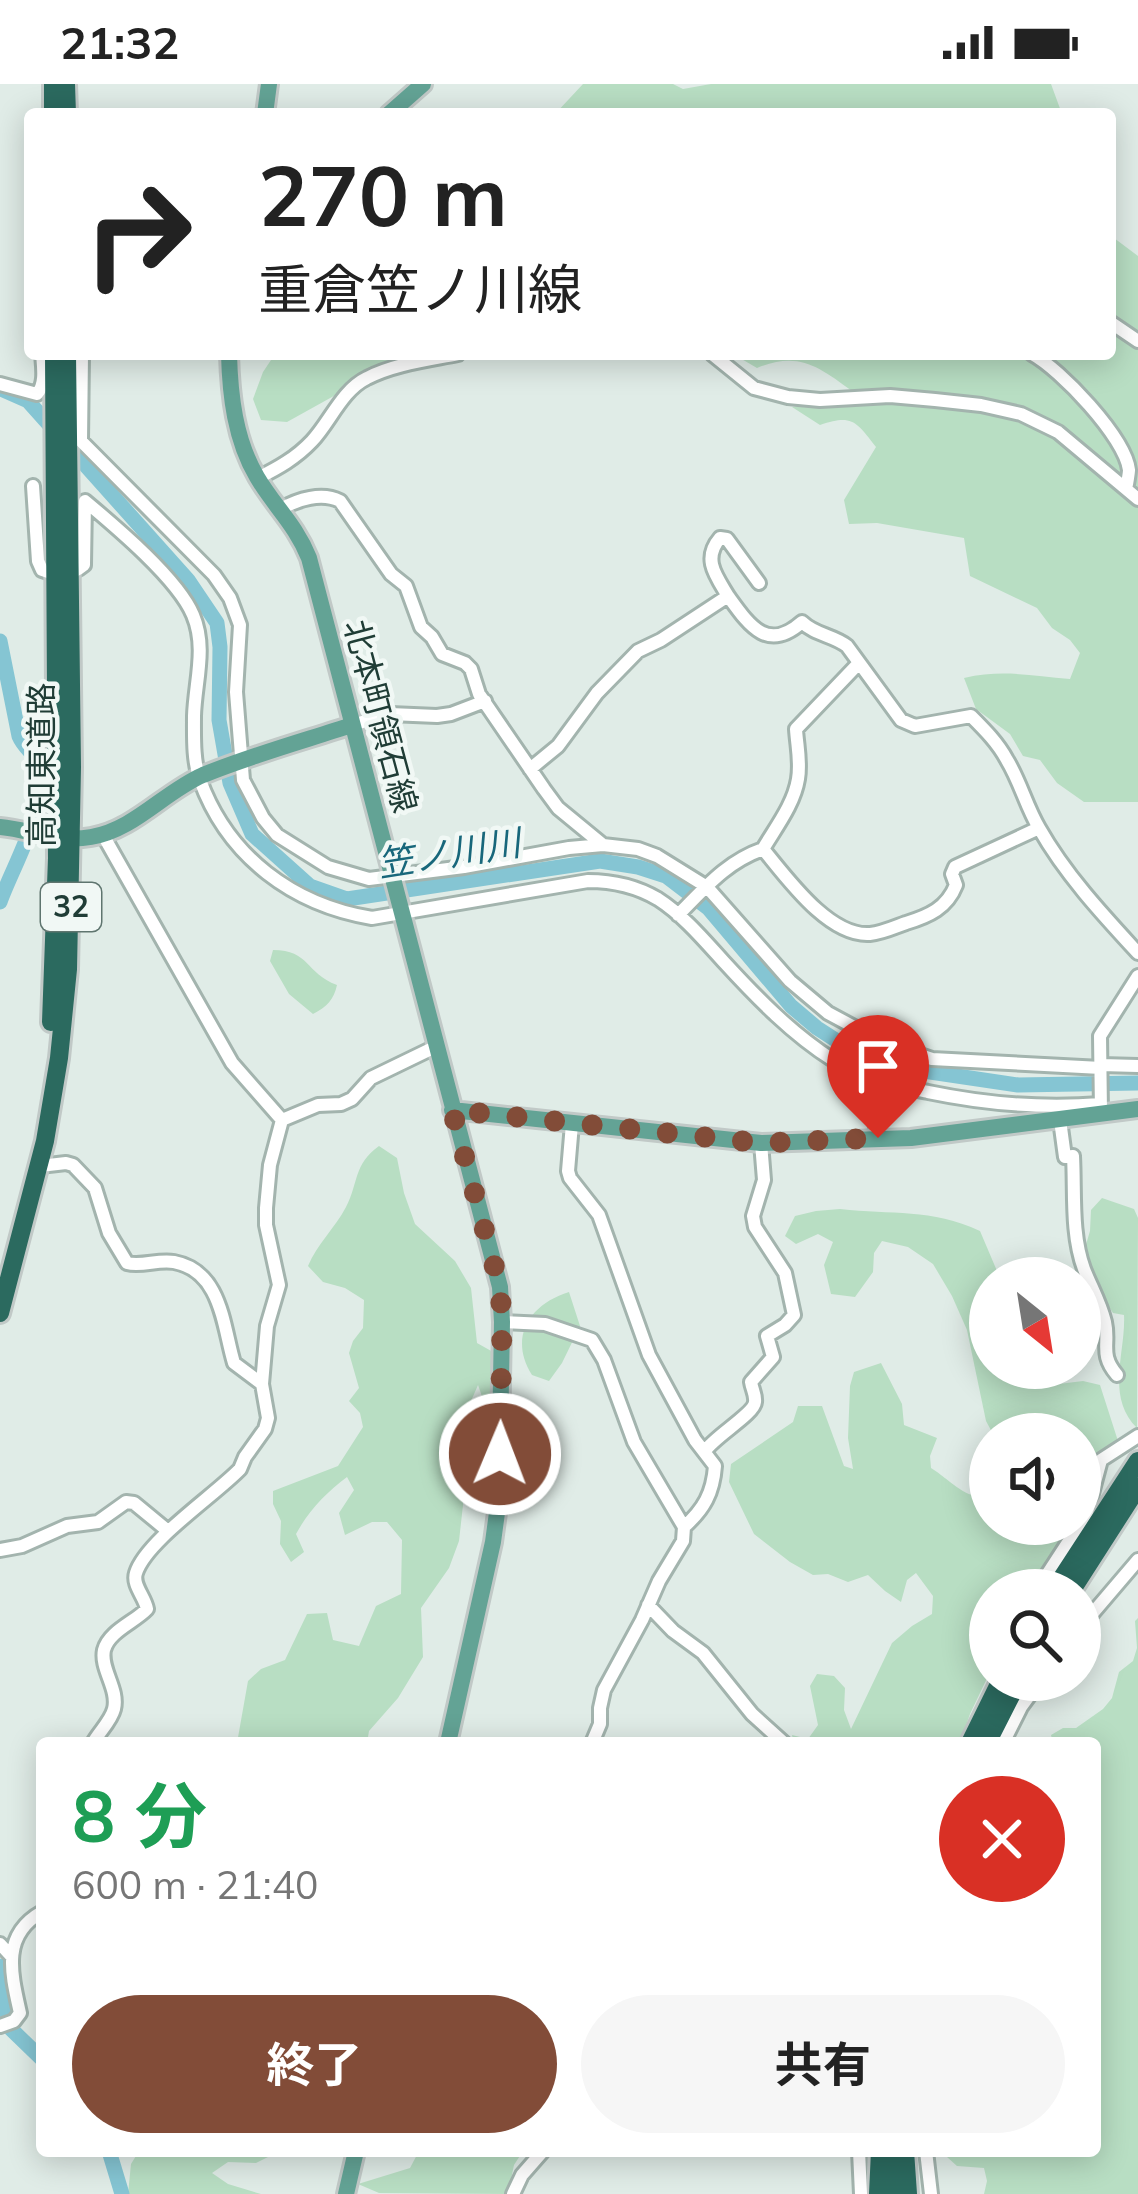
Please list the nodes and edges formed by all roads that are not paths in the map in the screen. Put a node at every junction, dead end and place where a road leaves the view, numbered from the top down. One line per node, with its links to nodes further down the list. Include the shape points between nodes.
1 (423, 84): 2 (main road)
2 (396, 108)
3 (43, 360): 10 (street, via 37,394)
4 (82, 360): 22 (street, via 81,441 214,575 235,609)
5 (230, 360): 11 (main road, 北本町領石線, via 240,434)
6 (428, 360): 11 (street, via 352,388 301,452)
7 (719, 360): 13 (street, via 754,388 788,397 890,396 1021,414 1058,432)
8 (1041, 360): 13 (street, via 1100,418 1125,459)
9 (58, 368): 16 (highway, 高知東道路 / 32, via 53,478); 16 (highway, 高知東道路 / 32, via 68,494)
10 (0, 384)
11 (258, 478): 15 (main road, 北本町領石線)
12 (33, 486): 16 (street, via 38,561 42,570)
13 (1126, 488): 14 (street)
14 (1138, 499)
15 (281, 509): 20 (street, via 322,496 340,501 406,586 421,627 442,654 471,669); 21 (main road, 北本町領石線, via 309,558)
16 (62, 574): 24 (street, via 84,565 86,501 183,598 199,639 194,711); 28 (highway, 高知東道路 / 32)
17 (759, 583): 18 (street, via 723,536 710,569)
18 (728, 596): 19 (street, via 761,634 802,622 840,640); 23 (street, via 638,651)
19 (859, 663): 26 (street, via 902,720 915,726 971,716 1007,759); 30 (street, via 796,729 799,778)
20 (485, 701): 21 (street, via 452,714 390,714); 23 (street)
21 (352, 725): 22 (main road); 31 (main road, 北本町領石線)
22 (239, 763): 24 (main road); 31 (street, via 278,835 346,874)
23 (530, 769): 29 (street, via 558,808)
24 (201, 776): 27 (main road); 33 (street, via 235,842 286,889 343,913)
25 (0, 827): 28 (main road)
26 (1039, 828): 30 (street, via 955,867 956,885 939,909 873,934 831,921); 35 (street)
27 (103, 835): 28 (main road); 45 (street, via 232,1063)
28 (47, 836): 50 (highway, 高知東道路 / 32, via 68,969); 51 (highway, 高知東道路 / 32, via 55,969 48,1054)
29 (603, 845): 31 (street); 32 (street, via 657,856)
30 (763, 849): 32 (street)
31 (393, 879): 33 (main road, 北本町領石線)
32 (704, 890): 34 (street); 37 (street, via 790,982)
33 (402, 913): 34 (street, via 607,881); 38 (main road, 北本町領石線)
34 (680, 914): 41 (street, via 782,1021)
35 (1138, 953)
36 (1138, 976): 40 (street, via 1100,1036)
37 (882, 1044): 40 (street, via 932,1059); 41 (street)
38 (435, 1047): 44 (main road, 北本町領石線); 45 (street, via 371,1078 352,1100)
39 (1138, 1066): 40 (street)
40 (1101, 1069): 42 (street)
41 (868, 1076): 42 (street, via 968,1100); 48 (street)
42 (1101, 1105): 43 (main road); 46 (main road)
43 (1138, 1109)
44 (452, 1110): 47 (main road); 53 (main road, 北本町領石線, via 500,1287)
45 (281, 1120): 55 (street, via 266,1208 279,1285)
46 (1060, 1120): 48 (main road); 54 (street, via 1065,1156 1073,1156 1076,1236)
47 (572, 1124): 49 (main road); 57 (street, via 570,1178 599,1214 649,1355)
48 (878, 1138): 49 (main road)
49 (761, 1143): 57 (street, via 755,1227 785,1273 794,1315 767,1336 773,1358 752,1382 752,1411)
50 (40, 1166): 52 (highway, 高知東道路 / 32); 55 (street, via 66,1162 95,1188 127,1263 177,1262 209,1284 233,1363)
51 (0, 1274)
52 (0, 1313)
53 (502, 1322): 61 (street, via 545,1324 592,1340 634,1442); 73 (main road, 北本町領石線, via 496,1520)
54 (1117, 1375)
55 (262, 1384): 62 (street, via 268,1418 240,1469)
56 (1138, 1436): 58 (street)
57 (705, 1451): 61 (street, via 715,1466 709,1498)
58 (1101, 1460)
59 (1138, 1461): 60 (highway)
60 (1131, 1489): 65 (highway); 66 (highway)
61 (684, 1527): 68 (street)
62 (168, 1531): 63 (street, via 126,1502 98,1522); 72 (street, via 136,1572 147,1609 106,1645 114,1711)
63 (0, 1550)
64 (1138, 1560): 67 (street)
65 (1070, 1569)
66 (1084, 1569)
67 (1101, 1603)
68 (648, 1605): 74 (street, via 604,1690); 75 (street)
69 (991, 1701): 76 (highway)
70 (1008, 1701): 77 (highway)
71 (1025, 1701): 78 (street)
72 (97, 1737)
73 (449, 1737)
74 (594, 1737)
75 (777, 1737)
76 (973, 1737)
77 (990, 1737)
78 (1007, 1737)
79 (36, 1916): 81 (street, via 20,1930)
80 (0, 1944): 81 (street)
81 (13, 1957): 82 (street, via 20,2013)
82 (6, 2024)
83 (355, 2157): 91 (main road)
84 (538, 2157): 92 (street)
85 (859, 2157): 93 (street)
86 (880, 2157): 94 (highway)
87 (890, 2157): 95 (highway)
88 (904, 2157): 90 (highway)
89 (927, 2157): 96 (street)
90 (907, 2188)
91 (346, 2194)
92 (513, 2194)
93 (861, 2194)
94 (878, 2194)
95 (893, 2194)
96 (931, 2194)

